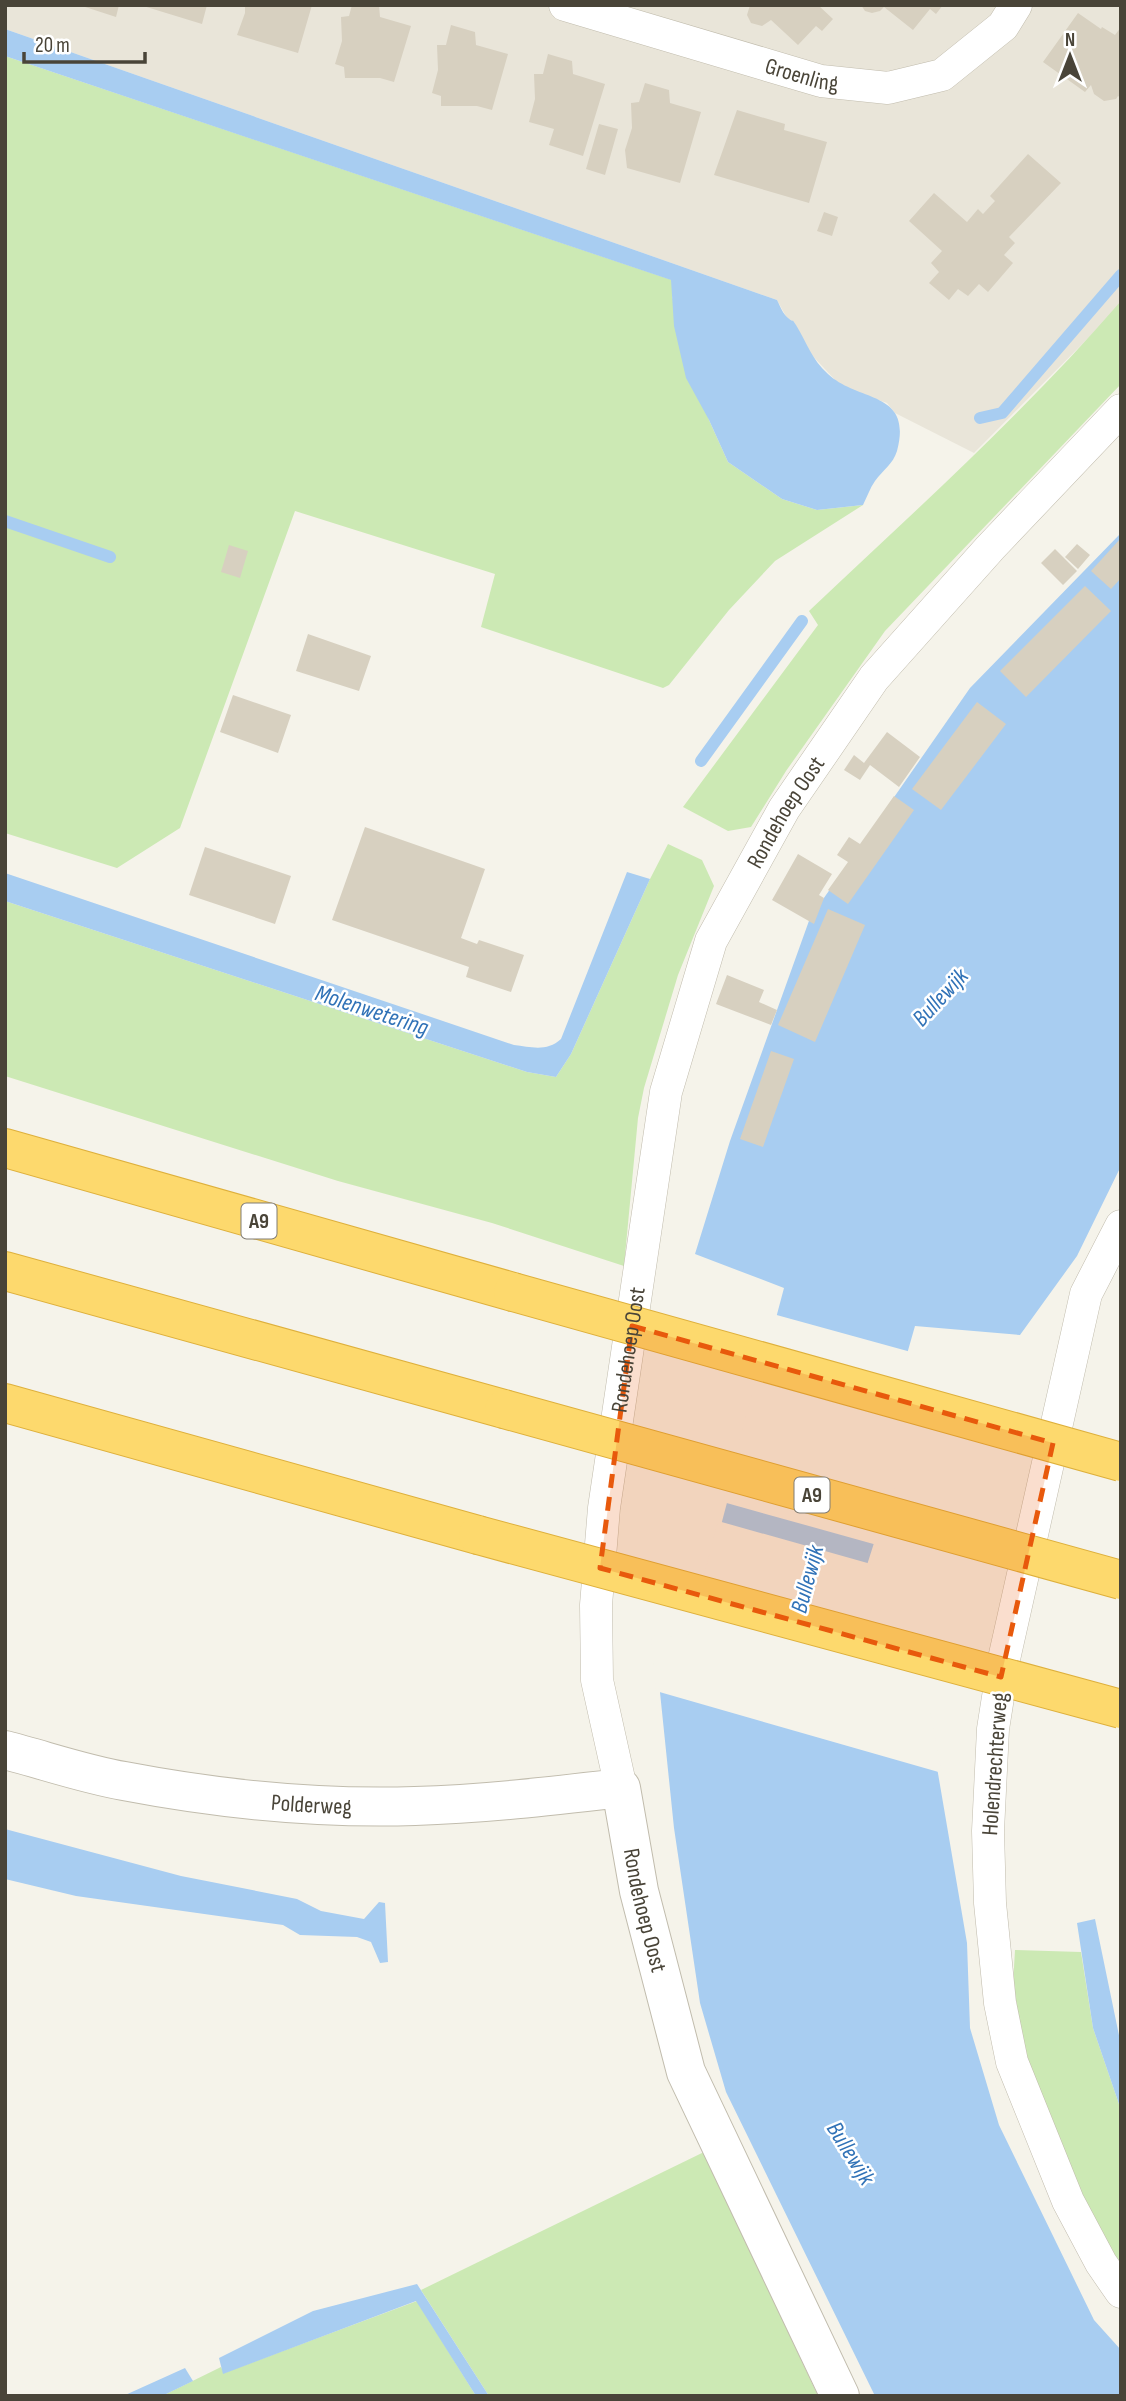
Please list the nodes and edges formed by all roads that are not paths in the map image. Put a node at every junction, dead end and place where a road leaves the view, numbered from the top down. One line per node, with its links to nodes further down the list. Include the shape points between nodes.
1 (565, 5): 2 (street, Groenling, via 821,81 888,88 942,75 1003,26)
2 (1016, 5)
3 (1121, 410): 12 (street, Rondehoep Oost, via 874,678 784,809 711,940 666,1092 604,1508 596,1605 597,1680)
4 (5, 1148): 8 (highway, A9, bridge)
5 (1121, 1226): 13 (street, Holendrechterweg, via 1086,1294 1004,1659 993,1729 988,1831 1000,2003 1012,2062 1068,2201)
6 (5, 1271): 9 (highway, A9, bridge)
7 (5, 1403): 10 (highway, bridge)
8 (1121, 1462)
9 (1121, 1580)
10 (1121, 1709)
11 (5, 1750): 12 (street, Polderweg, via 122,1781 307,1804 509,1801)
12 (621, 1788): 14 (street, Rondehoep Oost, via 639,1891 686,2072)
13 (1121, 2292)
14 (839, 2396)

